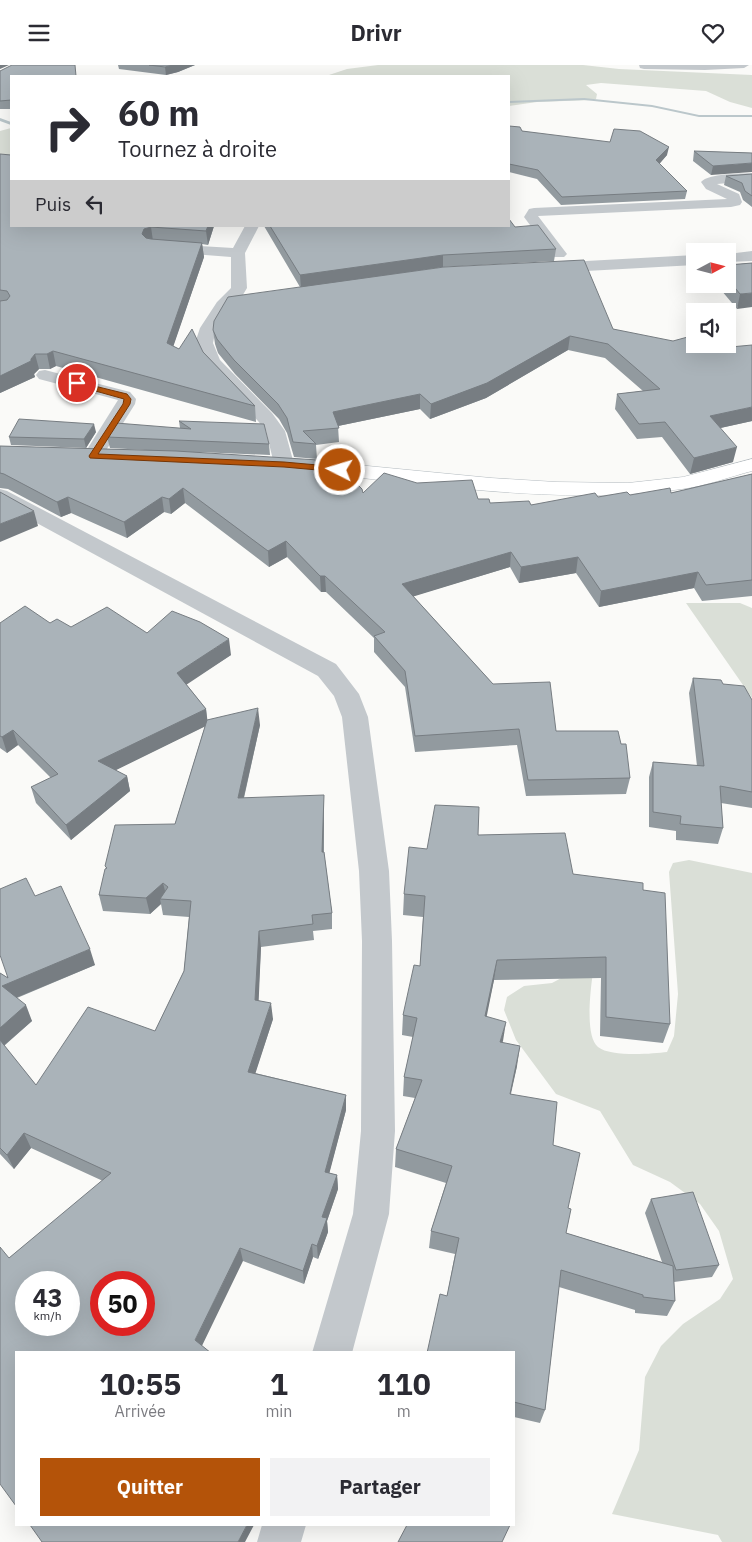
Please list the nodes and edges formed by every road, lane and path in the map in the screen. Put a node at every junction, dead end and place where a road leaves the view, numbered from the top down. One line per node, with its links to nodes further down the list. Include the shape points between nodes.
1 (644, 65): 2 (street)
2 (744, 65)
3 (752, 177): 10 (street, via 708,182 711,187 734,197 735,202 731,203 534,212 531,217)
4 (251, 227): 6 (street)
5 (153, 247): 6 (street)
6 (238, 253): 13 (street, via 238,288)
7 (752, 256): 8 (street)
8 (736, 257)
9 (686, 260): 10 (street)
10 (569, 267): 11 (street)
11 (530, 269)
12 (250, 301): 13 (street)
13 (223, 305): 16 (street, via 208,327 204,343 212,362 265,417 274,431)
14 (45, 375): 15 (street, via 127,399)
15 (93, 456)
16 (274, 464): 17 (main road, via 490,484 619,489 684,483)
17 (752, 465)
18 (0, 495): 19 (street, via 327,670 346,694 355,717 374,871 378,1131 371,1214)
19 (333, 1351)
20 (284, 1526): 21 (street)
21 (279, 1542)

